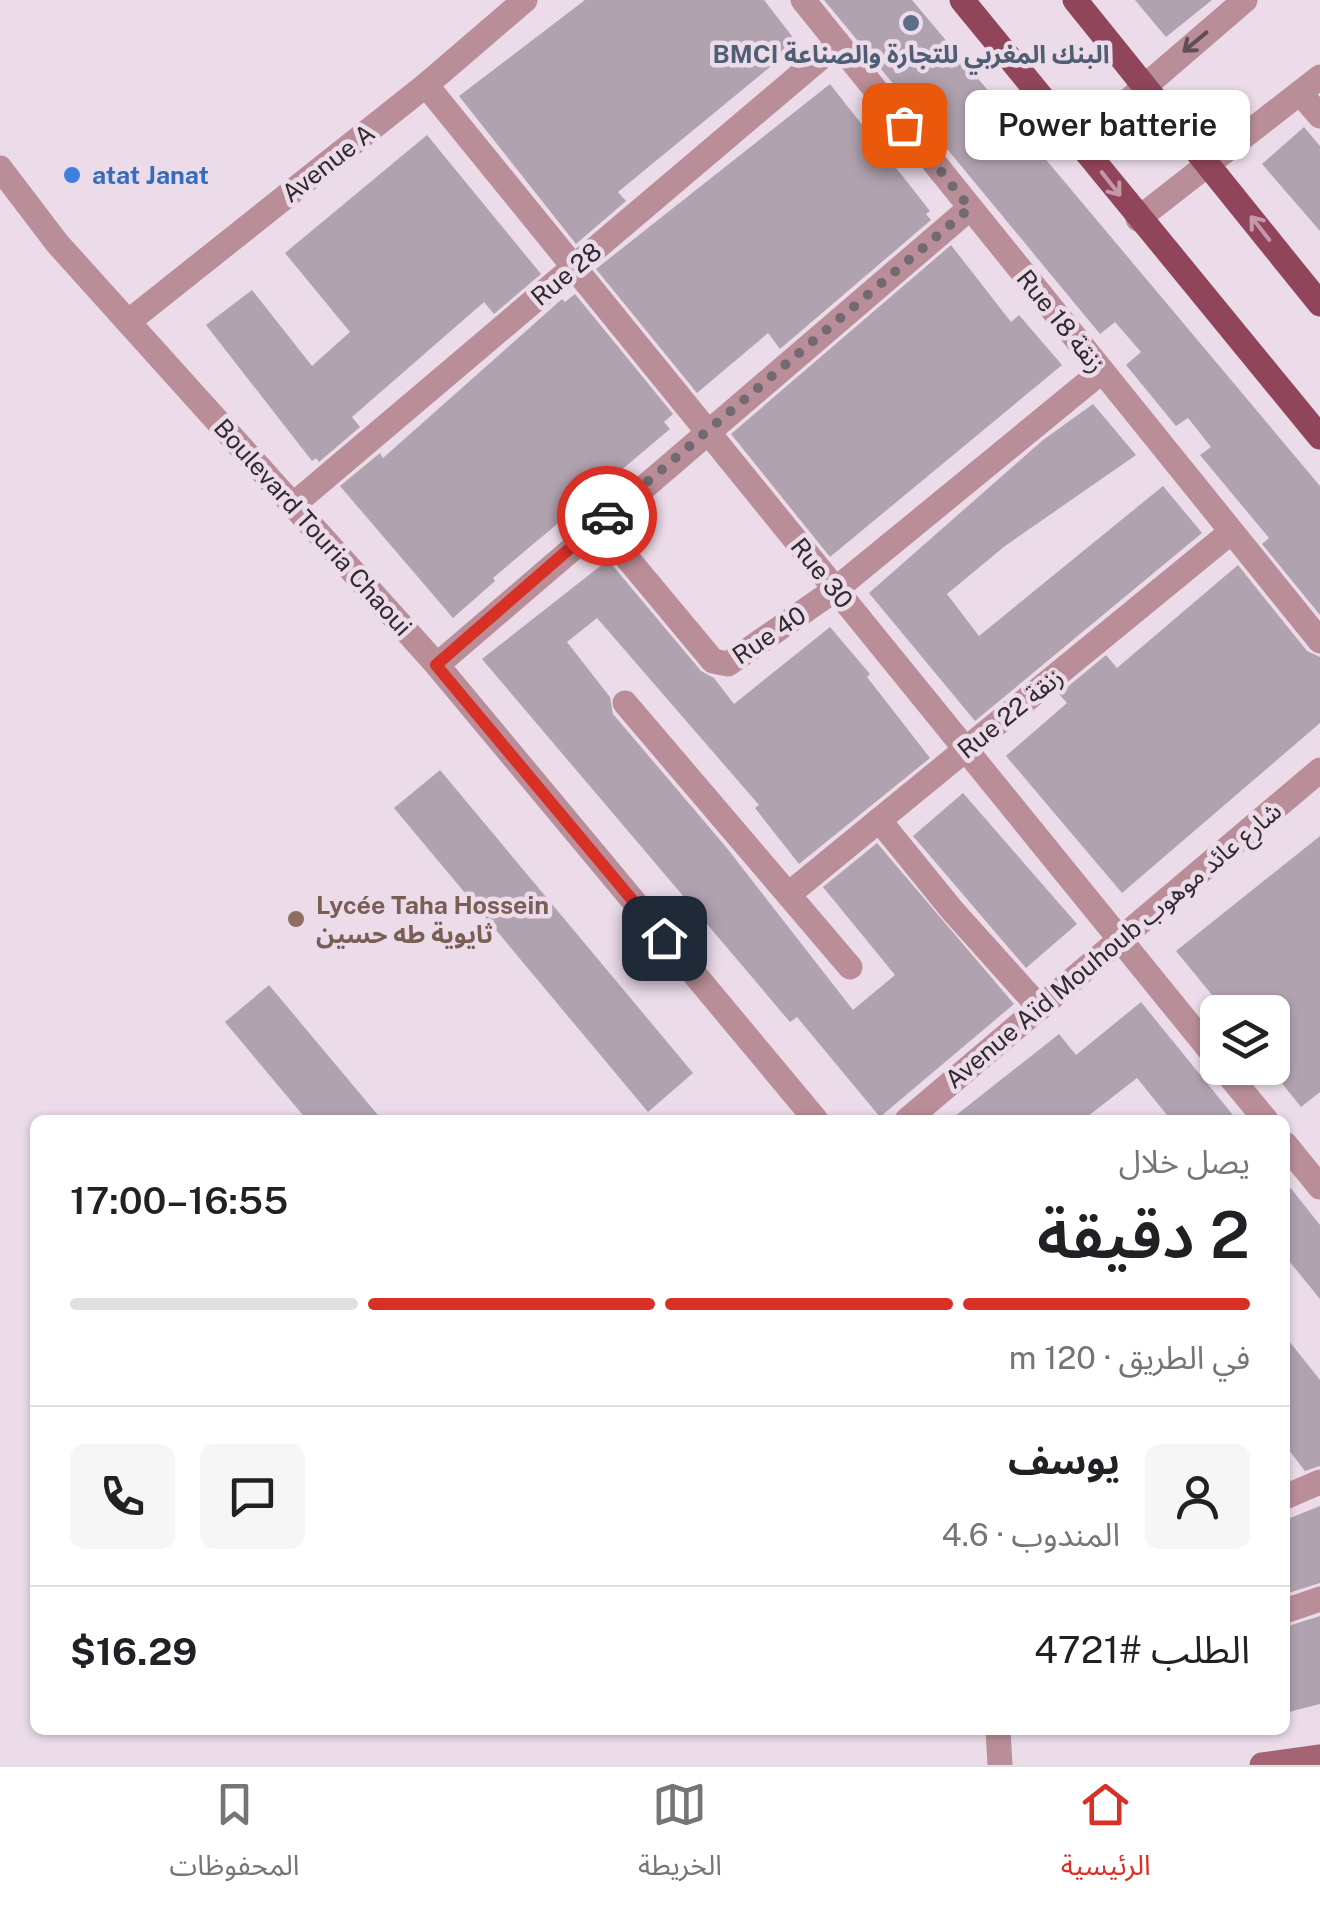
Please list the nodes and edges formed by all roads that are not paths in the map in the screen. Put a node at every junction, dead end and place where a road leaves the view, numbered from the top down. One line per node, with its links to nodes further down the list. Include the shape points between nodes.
1 (524, 0): 8 (street, Avenue A)
2 (803, 0): 6 (street, Rue 18 زنقة)
3 (962, 0): 11 (main road)
4 (1075, 0): 7 (main road)
5 (1245, 0): 7 (street, one-way to 7)
6 (838, 43): 14 (street, Rue 18 زنقة); 16 (street, Rue 28)
7 (1144, 84): 11 (street); 12 (main road)
8 (426, 85): 16 (street, Rue 30); 18 (street, Avenue A)
9 (1310, 85): 10 (street); 12 (street)
10 (1320, 116)
11 (1079, 143): 15 (main road, one-way to 15)
12 (1209, 162): 15 (street); 17 (main road, one-way to 12)
13 (0, 168): 18 (street, Boulevard Touria Chaoui)
14 (970, 208): 19 (street, Rue 18 زنقة); 20 (street)
15 (1138, 219): 21 (main road)
16 (574, 266): 20 (street, Rue 30); 22 (street, Rue 28)
17 (1320, 304)
18 (128, 322): 22 (street, Boulevard Touria Chaoui)
19 (1102, 371): 24 (street, Rue 18 زنقة); 25 (street, Rue 40)
20 (708, 432): 23 (street); 25 (street, Rue 30)
21 (1320, 437)
22 (293, 505): 27 (street, Boulevard Touria Chaoui)
23 (598, 523): 25 (street, Rue 40, via 720,665 734,662); 27 (street)
24 (1232, 532): 26 (street, Rue 18 زنقة); 29 (street, Rue 22 زنقة)
25 (836, 589): 29 (street, Rue 30)
26 (1320, 641)
27 (436, 665): 38 (street, Boulevard Touria Chaoui)
28 (625, 704): 32 (street)
29 (966, 750): 31 (street, Rue 22 زنقة); 33 (street, Rue 30)
30 (1320, 770): 33 (street, Avenue Aïd Mouhoub شارع عائد موهوب)
31 (880, 820): 32 (street, Rue 22 زنقة); 35 (street)
32 (790, 894): 34 (street)
33 (1120, 940): 35 (street, Avenue Aïd Mouhoub شارع عائد موهوب); 36 (street, Rue 30)
34 (850, 967)
35 (1040, 1008): 39 (street, Avenue Aïd Mouhoub شارع عائد موهوب)
36 (1200, 1038)
37 (1238, 1085): 40 (street)
38 (812, 1115)
39 (912, 1115)
40 (1262, 1115)
41 (1290, 1150): 42 (street)
42 (1320, 1187)
43 (1320, 1599): 44 (street)
44 (1290, 1609)
45 (998, 1735): 47 (street)
46 (1320, 1757): 48 (street)
47 (1000, 1765)
48 (1262, 1765)

